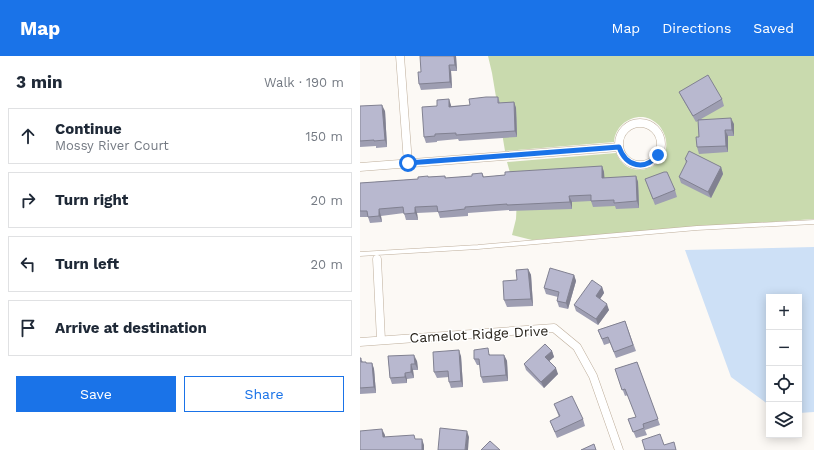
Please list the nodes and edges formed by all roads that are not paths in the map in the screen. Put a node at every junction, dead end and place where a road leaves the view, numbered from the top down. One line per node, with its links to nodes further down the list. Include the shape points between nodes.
1 (400, 56): 3 (street)
2 (619, 147): 2 (street, via 626,160 640,165 654,160 661,148 661,141 656,129 644,123 637,123 630,125 621,134); 3 (street)
3 (408, 163): 4 (street)
4 (360, 167)
5 (814, 222): 6 (lane, via 697,228 478,247)
6 (360, 254)
7 (377, 259): 8 (street)
8 (381, 340): 9 (street, Camelot Ridge Drive); 10 (street, Camelot Ridge Drive, via 554,328 577,347 593,376)
9 (360, 342)
10 (620, 450)

